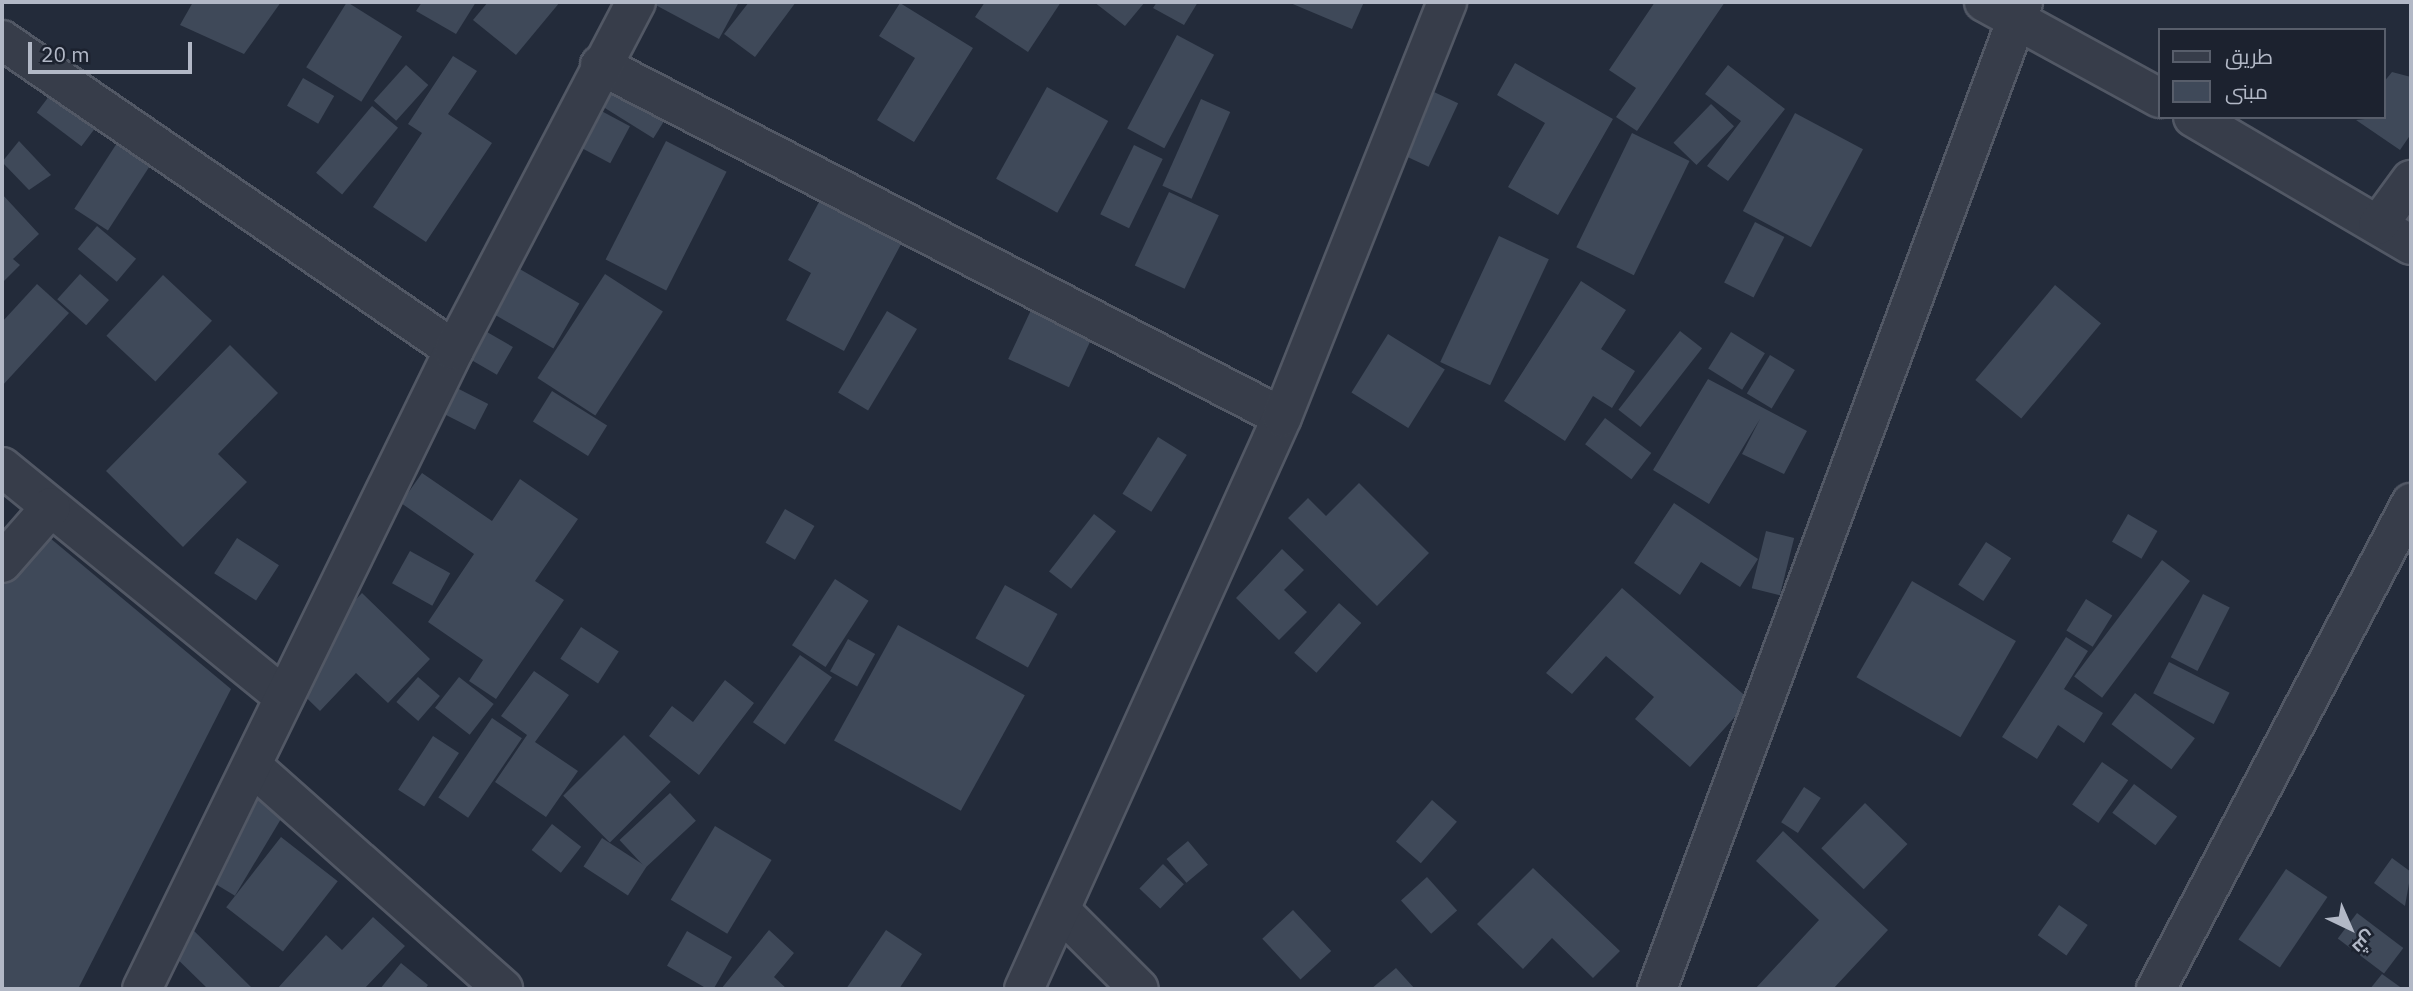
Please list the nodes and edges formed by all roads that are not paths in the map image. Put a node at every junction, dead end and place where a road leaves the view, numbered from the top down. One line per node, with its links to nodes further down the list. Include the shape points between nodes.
1 (636, 2): 5 (street)
2 (1447, 2): 12 (street)
3 (2007, 6): 6 (street); 24 (street)
4 (2, 40): 11 (street)
5 (600, 65): 11 (street); 12 (street)
6 (2158, 97)
7 (2196, 119): 9 (street)
8 (2411, 180): 9 (street)
9 (2378, 225): 10 (street)
10 (2411, 245)
11 (454, 350): 17 (street)
12 (1282, 417): 19 (street)
13 (2, 467): 15 (street)
14 (2411, 503): 25 (street)
15 (51, 507): 16 (street); 17 (street)
16 (2, 564)
17 (284, 697): 18 (street)
18 (252, 766): 20 (street); 21 (street)
19 (1063, 913): 22 (street); 23 (street)
20 (142, 989)
21 (503, 989)
22 (1024, 989)
23 (1139, 989)
24 (1657, 989)
25 (2156, 989)

